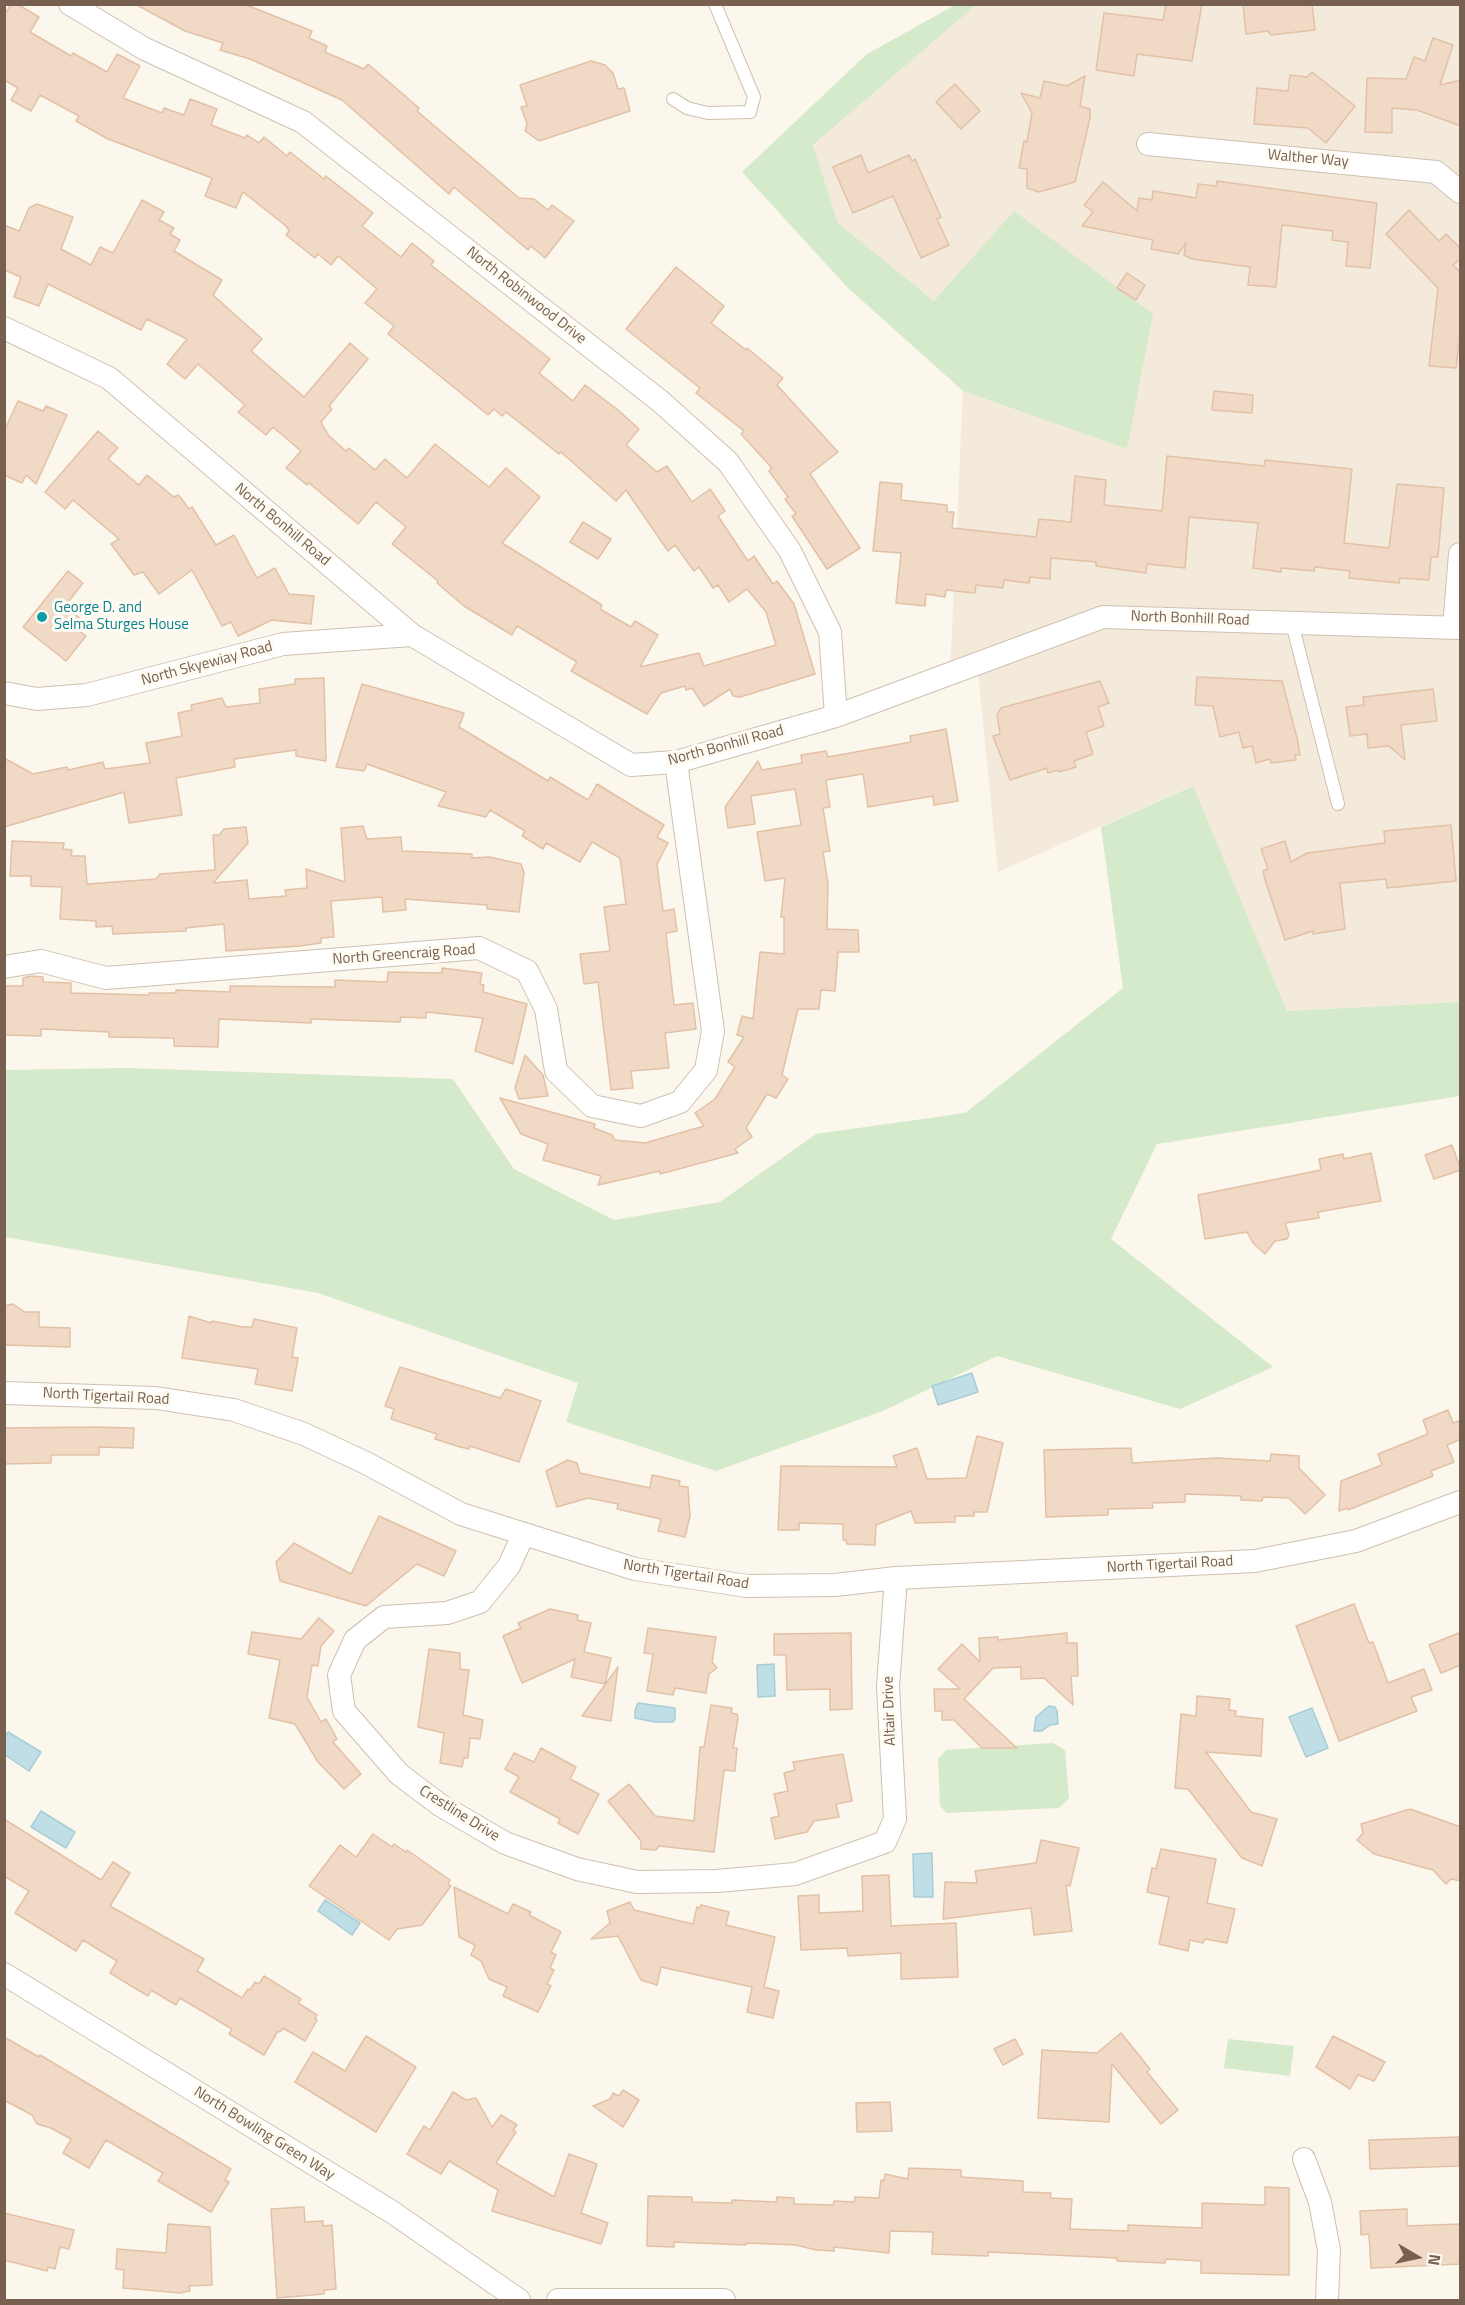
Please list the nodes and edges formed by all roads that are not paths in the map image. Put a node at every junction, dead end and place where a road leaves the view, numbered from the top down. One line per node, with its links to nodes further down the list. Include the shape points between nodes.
1 (70, 4): 12 (street, North Robinwood Drive, via 145,49 303,122 660,401 728,462 790,551 830,632)
2 (715, 4): 3 (lane, via 754,97 750,112 708,113 687,108)
3 (673, 99)
4 (1148, 144): 5 (street, Walther Way, via 1436,172)
5 (1461, 192)
6 (4, 328): 10 (street, North Bonhill Road, via 109,378)
7 (1461, 554): 9 (street)
8 (1292, 623): 9 (street, North Bonhill Road); 12 (street, North Bonhill Road, via 1103,617); 14 (lane)
9 (1457, 628)
10 (412, 635): 11 (street, North Skyewiay Road, via 283,644 87,695 37,699); 13 (street, North Bonhill Road, via 631,765)
11 (4, 693)
12 (836, 716): 13 (street, North Bonhill Road)
13 (676, 762): 15 (street, North Greencraig Road, via 713,1031 706,1070 680,1102 641,1116 592,1106 556,1071 546,1009 527,971 478,948 106,978 41,961)
14 (1338, 804)
15 (4, 967)
16 (4, 1393): 18 (street, North Tigertail Road, via 156,1398 234,1410 304,1434 461,1515)
17 (1461, 1502): 19 (street, North Tigertail Road, via 1356,1541 1255,1561)
18 (523, 1535): 19 (street, North Tigertail Road, via 635,1569 747,1586); 20 (street, Crestline Drive, via 509,1566 480,1602 447,1613 384,1617 355,1640 339,1675 344,1711 399,1774 440,1805 505,1844 576,1869 638,1882 717,1881 795,1874)
19 (896, 1578): 20 (street, Altair Drive, via 888,1686 895,1819)
20 (885, 1842)
21 (4, 1974): 23 (street, North Bowling Green Way, via 393,2212)
22 (1304, 2159): 26 (street, via 1320,2202 1329,2250)
23 (519, 2301)
24 (558, 2301): 25 (street)
25 (724, 2301)
26 (1327, 2301)

